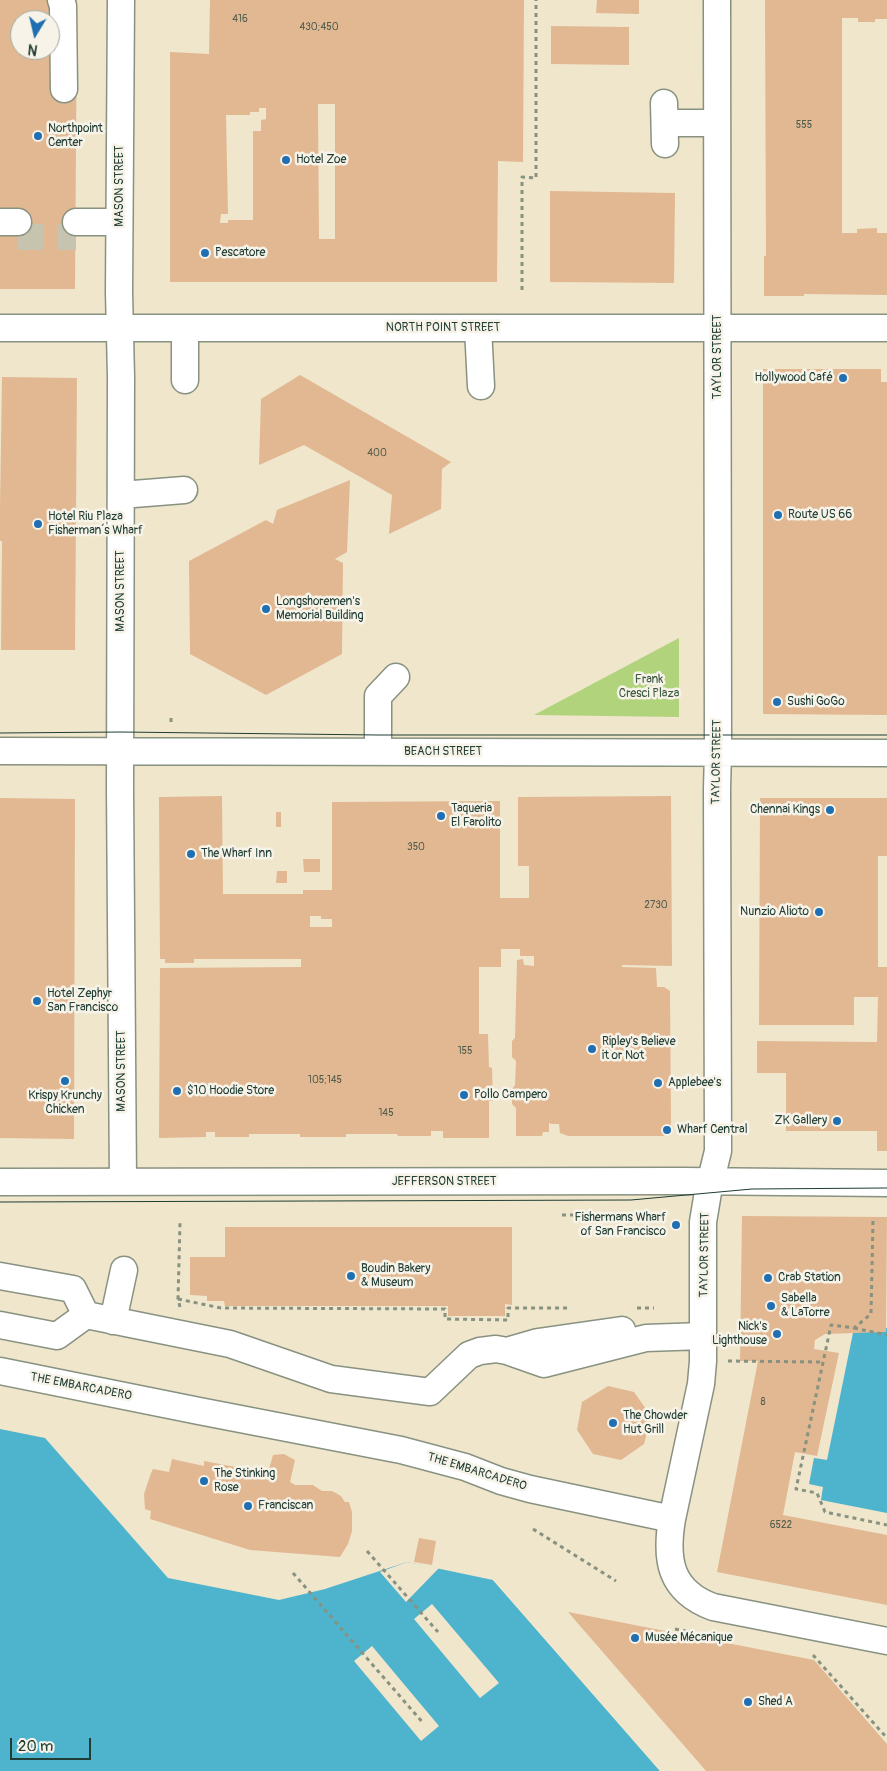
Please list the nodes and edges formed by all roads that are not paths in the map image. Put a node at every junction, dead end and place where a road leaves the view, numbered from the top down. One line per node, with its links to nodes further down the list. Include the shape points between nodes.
1 (61, 0): 4 (street)
2 (121, 0): 8 (street, MASON STREET)
3 (717, 0): 5 (street, TAYLOR STREET)
4 (64, 89)
5 (717, 123): 6 (street); 13 (street, TAYLOR STREET)
6 (665, 124)
7 (76, 229): 8 (street)
8 (119, 229): 10 (street, MASON STREET)
9 (0, 328): 10 (street, NORTH POINT STREET)
10 (120, 328): 11 (street, NORTH POINT STREET); 18 (street, MASON STREET)
11 (185, 328): 12 (street, NORTH POINT STREET); 15 (street)
12 (478, 328): 13 (street, NORTH POINT STREET); 16 (street)
13 (718, 328): 14 (street, NORTH POINT STREET); 23 (street, TAYLOR STREET)
14 (887, 328)
15 (185, 380)
16 (481, 386)
17 (184, 490): 18 (street)
18 (121, 495): 21 (street, MASON STREET)
19 (396, 677): 22 (street, via 378,696)
20 (0, 751): 21 (street, BEACH STREET)
21 (120, 751): 22 (street, BEACH STREET); 26 (street, MASON STREET)
22 (378, 751): 23 (street, BEACH STREET)
23 (718, 752): 24 (street, BEACH STREET); 27 (street, TAYLOR STREET, via 718,1152)
24 (887, 753)
25 (0, 1182): 26 (street, JEFFERSON STREET)
26 (123, 1182): 27 (street, JEFFERSON STREET)
27 (711, 1182): 28 (street, JEFFERSON STREET); 35 (street, TAYLOR STREET, via 703,1222)
28 (887, 1183)
29 (124, 1270): 32 (street)
30 (0, 1276): 31 (street, via 73,1289)
31 (86, 1315): 32 (street); 33 (street, via 57,1336)
32 (113, 1321): 36 (street, via 230,1344 332,1379 430,1392 468,1355 496,1349)
33 (0, 1325)
34 (646, 1338): 35 (street); 36 (street, via 616,1330 538,1342); 36 (street, via 544,1364)
35 (703, 1349): 38 (street, TAYLOR STREET, via 701,1384)
36 (507, 1351)
37 (0, 1371): 38 (street, THE EMBARCADERO, via 401,1450 530,1489)
38 (672, 1519): 39 (street, via 669,1556 674,1576 685,1592 699,1602)
39 (887, 1641)

